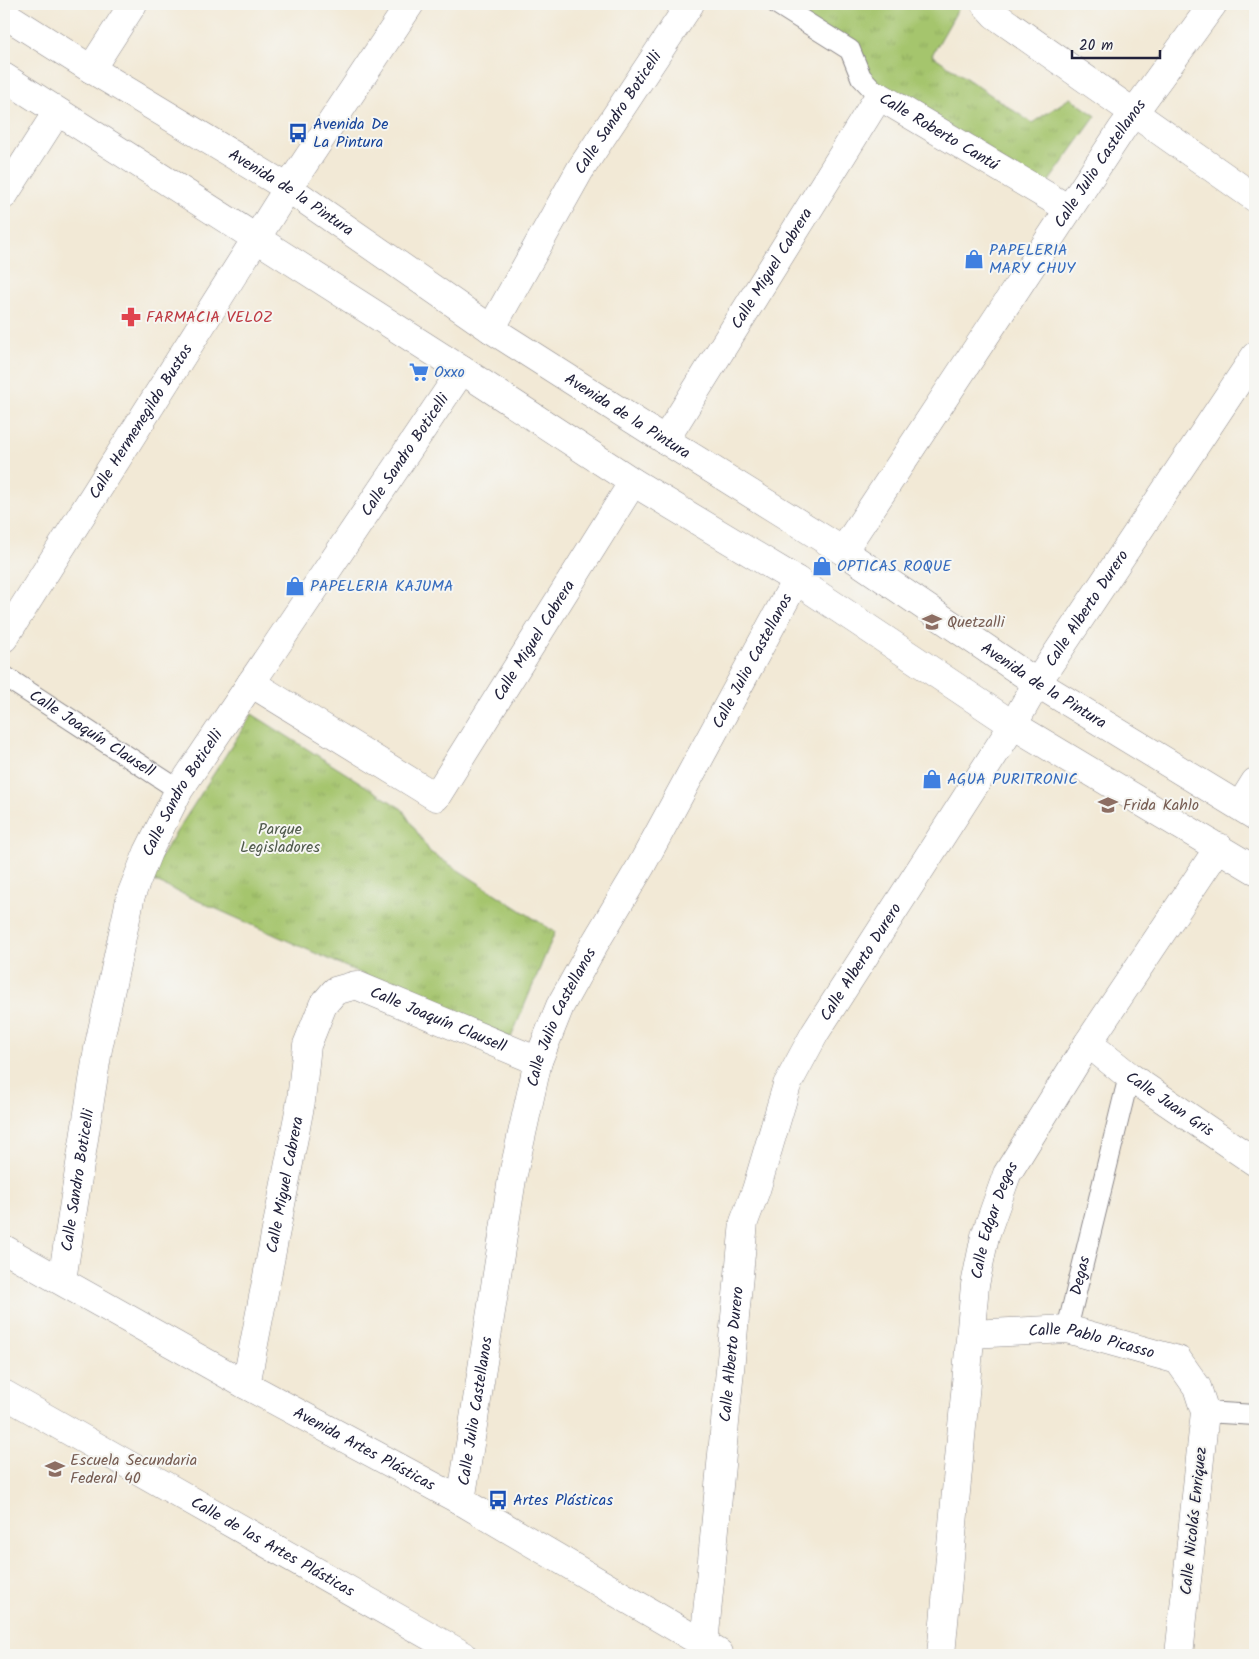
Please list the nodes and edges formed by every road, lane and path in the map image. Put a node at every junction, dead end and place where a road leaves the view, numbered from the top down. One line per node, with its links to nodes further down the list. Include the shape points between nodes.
1 (133, 4): 8 (street)
2 (410, 4): 13 (street, Calle Hermenegildo Bustos)
3 (690, 4): 18 (street, Calle Sandro Boticelli, via 580,170)
4 (777, 4): 10 (street, Calle Roberto Cantú, via 850,50 861,77)
5 (985, 4): 11 (street)
6 (1213, 4): 11 (street, Calle Julio Castellanos)
7 (4, 14): 8 (street, Avenida de la Pintura)
8 (91, 69): 13 (street, Avenida de la Pintura)
9 (4, 77): 12 (street)
10 (878, 96): 16 (street, Calle Roberto Cantú); 21 (street, Calle Miguel Cabrera)
11 (1134, 111): 15 (street); 16 (street, Calle Julio Castellanos)
12 (57, 112): 14 (street); 17 (street)
13 (288, 188): 17 (street, Calle Hermenegildo Bustos); 18 (street, Avenida de la Pintura)
14 (4, 195)
15 (1255, 198)
16 (1069, 209): 23 (street, Calle Julio Castellanos)
17 (256, 239): 20 (street); 25 (street, Calle Hermenegildo Bustos)
18 (491, 329): 21 (street, Avenida de la Pintura)
19 (1255, 356): 28 (street, Calle Alberto Durero)
20 (462, 370): 22 (street); 27 (street, Calle Sandro Boticelli)
21 (665, 440): 23 (street, Avenida de la Pintura)
22 (633, 482): 24 (street); 27 (street, Calle Miguel Cabrera, via 436,797)
23 (843, 551): 28 (street, Avenida de la Pintura)
24 (796, 580): 29 (street); 37 (street, Calle Julio Castellanos, via 641,866 560,1006)
25 (4, 638)
26 (4, 676): 31 (street, Calle Joaquín Clausell)
27 (251, 683): 31 (street, Calle Sandro Boticelli)
28 (1037, 684): 29 (street, Calle Alberto Durero); 32 (street, Avenida de la Pintura)
29 (1013, 725): 33 (street); 49 (street, Calle Alberto Durero, via 821,1025 787,1085 744,1222)
30 (1255, 782): 32 (street)
31 (179, 790): 41 (street, Calle Sandro Boticelli, via 148,852 131,896 98,1049)
32 (1248, 811)
33 (1219, 847): 34 (street); 36 (street, Calle Edgar Degas)
34 (1255, 870)
35 (335, 991): 37 (street, Calle Joaquín Clausell, via 356,985); 44 (street, Calle Miguel Cabrera, via 323,1004 307,1045 302,1101)
36 (1088, 1043): 38 (street, Calle Juan Gris); 43 (street, Calle Edgar Degas, via 1007,1174 985,1236 974,1285)
37 (538, 1061): 48 (street, Calle Julio Castellanos, via 512,1179)
38 (1129, 1076): 39 (street, Calle Juan Gris); 42 (street, Degas)
39 (1255, 1162)
40 (4, 1249): 41 (street, Avenida Artes Plásticas)
41 (62, 1280): 44 (street, Avenida Artes Plásticas)
42 (1067, 1329): 43 (street, Calle Pablo Picasso); 46 (street, Calle Pablo Picasso, via 1178,1360)
43 (971, 1334): 51 (street, Calle Edgar Degas)
44 (246, 1385): 48 (street, Avenida Artes Plásticas)
45 (4, 1394): 50 (street, Calle de las Artes Plásticas)
46 (1201, 1399): 47 (street); 52 (street, Calle Nicolás Enriquez)
47 (1255, 1415)
48 (461, 1501): 49 (street, Avenida Artes Plásticas)
49 (710, 1652)
50 (463, 1655)
51 (941, 1655)
52 (1179, 1655)

